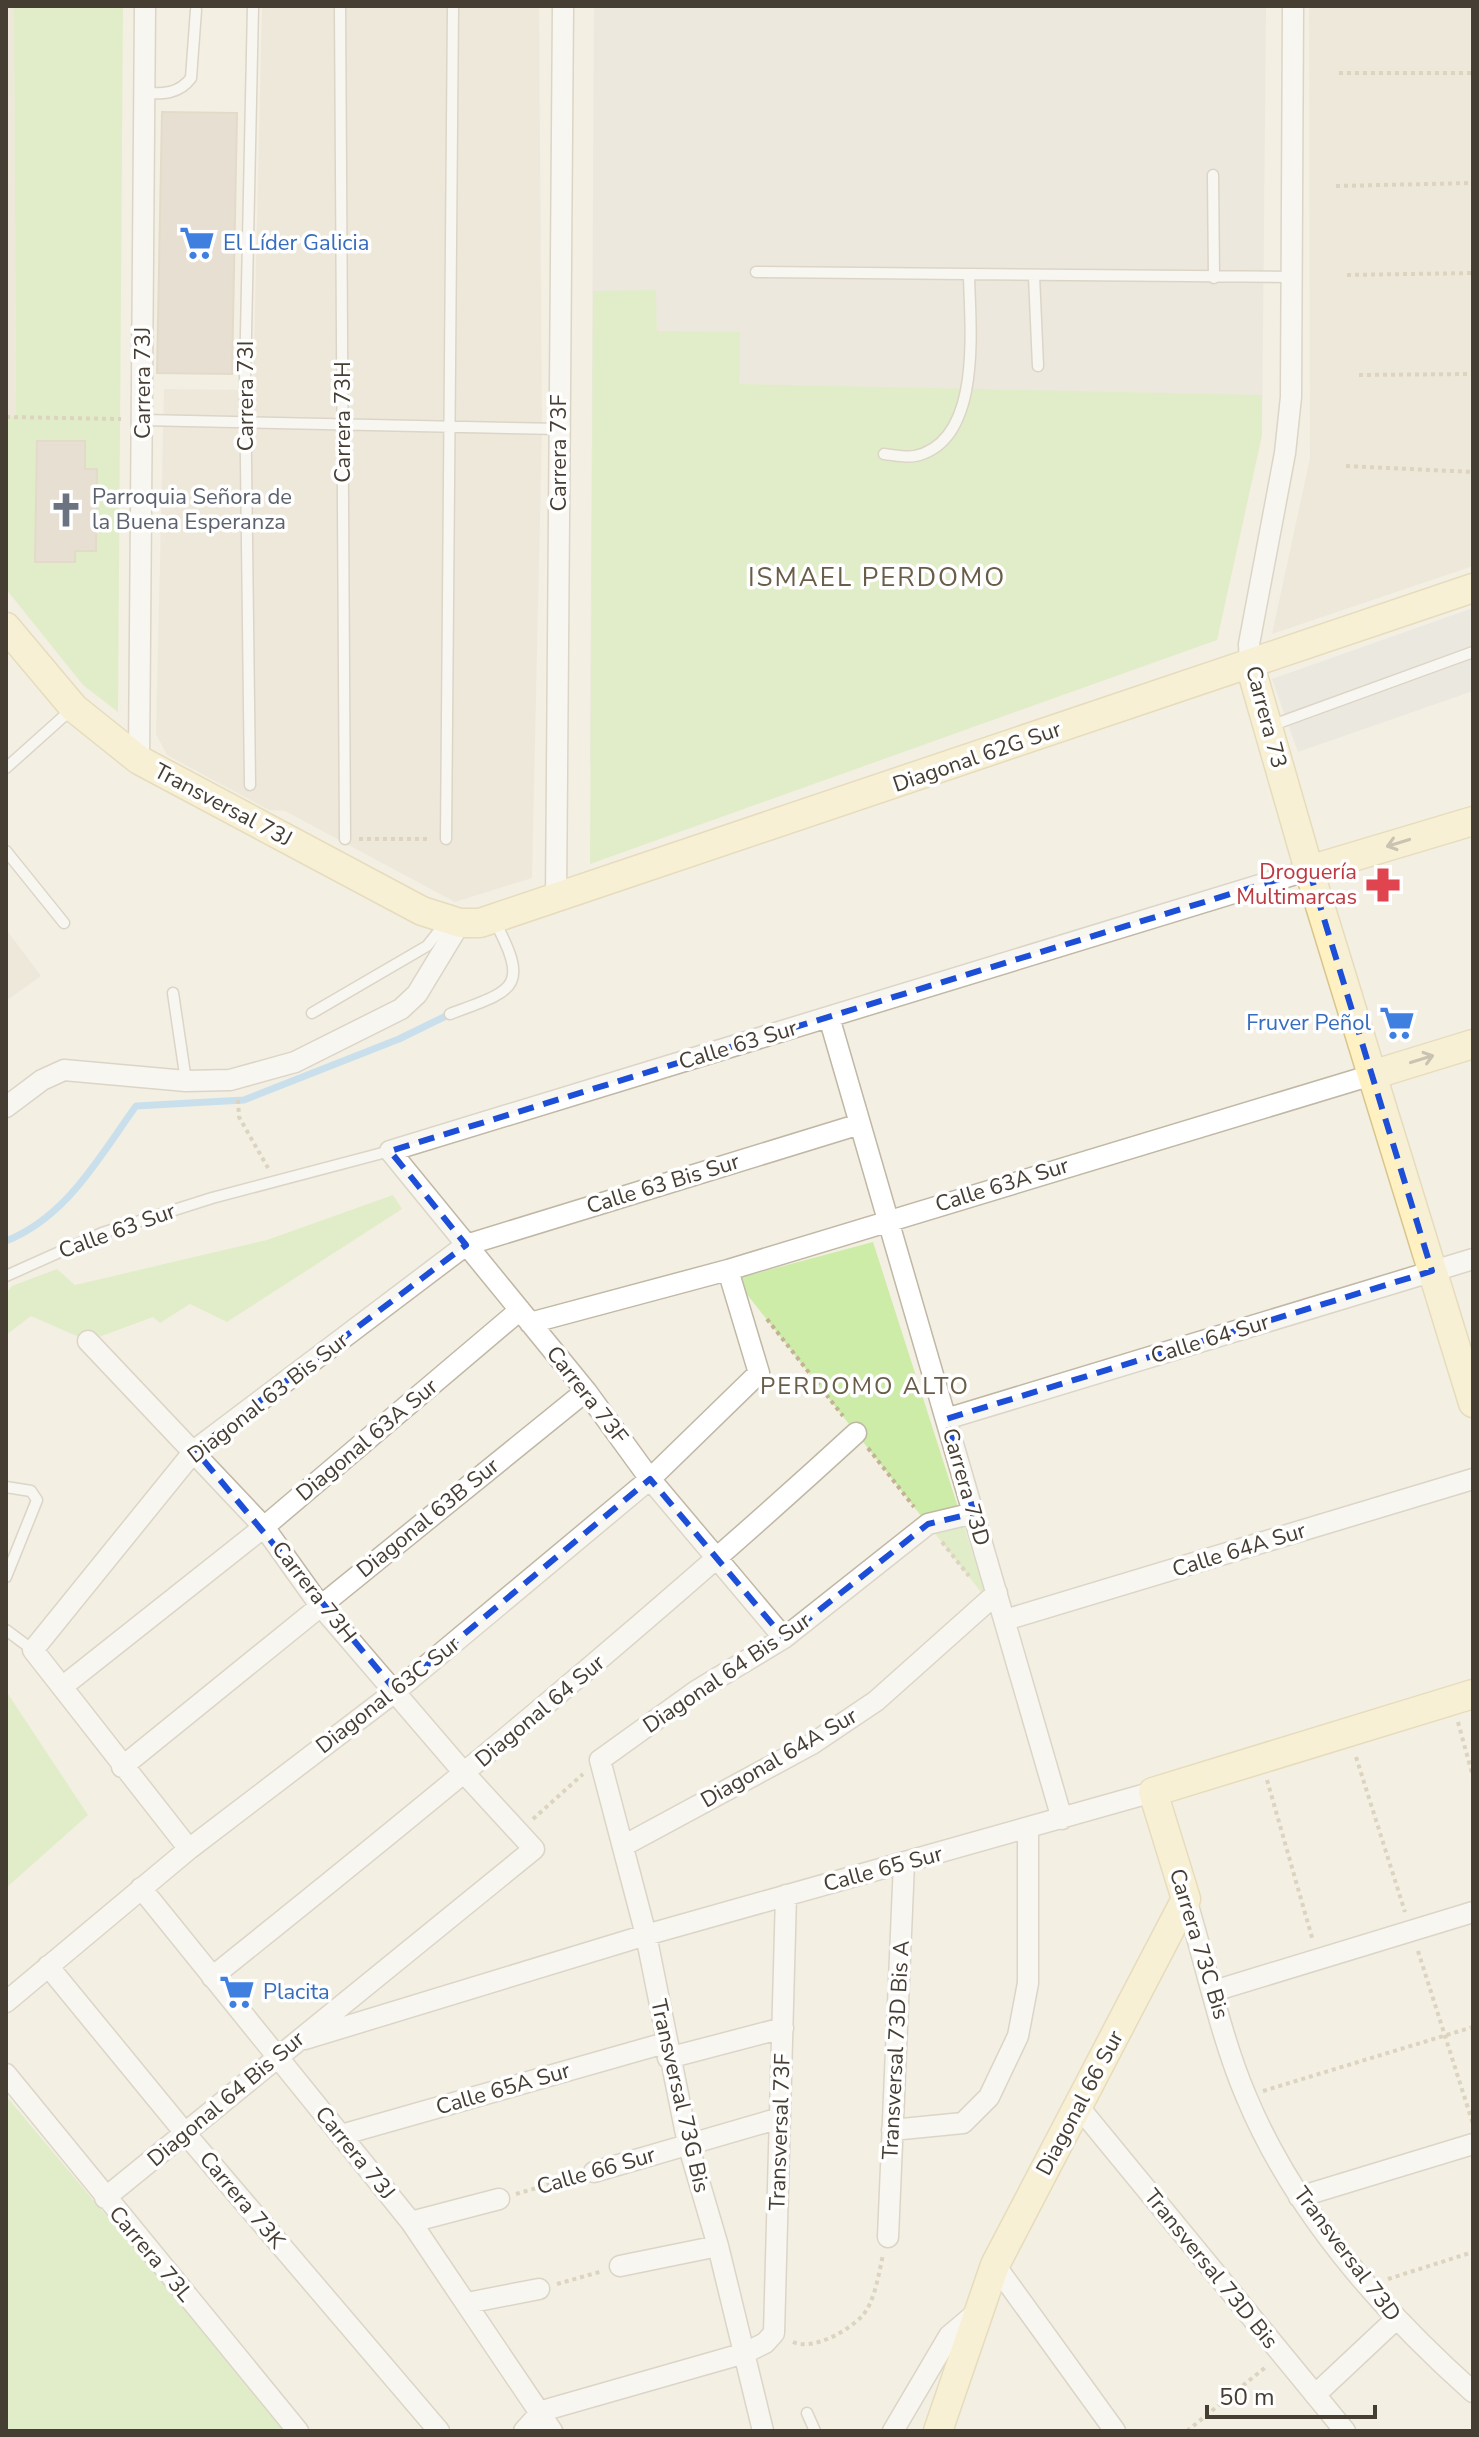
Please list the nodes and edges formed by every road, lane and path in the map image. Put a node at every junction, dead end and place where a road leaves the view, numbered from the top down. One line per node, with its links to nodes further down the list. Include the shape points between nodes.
1 (145, 6): 10 (street, Carrera 73J)
2 (253, 6): 26 (lane, Carrera 73I)
3 (340, 6): 27 (lane, Carrera 73H)
4 (453, 6): 28 (lane)
5 (563, 6): 29 (street, Carrera 73F)
6 (1293, 6): 19 (street, Carrera 73)
7 (196, 10): 10 (lane, via 191,78 165,95)
8 (1339, 73): 9 (path)
9 (1473, 73)
10 (145, 93): 25 (street, Carrera 73J)
11 (1213, 175): 20 (lane)
12 (1473, 183): 13 (path)
13 (1336, 186)
14 (756, 272): 17 (lane)
15 (1473, 273): 16 (path)
16 (1347, 275)
17 (969, 276): 18 (lane); 30 (lane, via 969,386 949,431 932,449 913,457)
18 (1034, 276): 20 (lane); 21 (lane)
19 (1293, 277): 20 (lane); 36 (street, Carrera 73, via 1287,439 1249,644)
20 (1214, 278)
21 (1038, 366)
22 (1473, 374): 23 (path)
23 (1359, 375)
24 (6, 417): 25 (path)
25 (143, 420): 26 (lane); 39 (street, Carrera 73J)
26 (246, 420): 27 (lane); 41 (lane, Carrera 73I)
27 (343, 424): 28 (lane); 43 (lane, Carrera 73H)
28 (450, 426): 29 (lane); 44 (lane)
29 (560, 429): 47 (street, Carrera 73F)
30 (884, 454)
31 (1346, 466): 32 (path)
32 (1473, 472)
33 (1473, 588): 36 (street, Diagonal 62G Sur)
34 (6, 627): 37 (street, Transversal 73J)
35 (1473, 652): 38 (lane)
36 (1250, 665): 38 (street, Carrera 73); 47 (street, Diagonal 62G Sur)
37 (74, 708): 39 (street, Transversal 73J); 40 (lane)
38 (1268, 726): 46 (street, Carrera 73)
39 (139, 760): 48 (street, Transversal 73J, via 422,911)
40 (6, 768)
41 (250, 785)
42 (1473, 821): 46 (street, Calle 63 Sur, one-way to 46)
43 (345, 839): 44 (path)
44 (446, 839)
45 (6, 851): 49 (lane)
46 (1309, 870): 53 (street, Calle 63 Sur); 55 (street, Carrera 73)
47 (556, 900): 48 (street, Diagonal 62G Sur)
48 (470, 921): 51 (lane); 52 (lane, via 512,959 515,975 500,995); 56 (street, via 401,1009 295,1062 230,1080)
49 (64, 923)
50 (173, 993): 56 (lane)
51 (312, 1013)
52 (450, 1014)
53 (829, 1017): 59 (street, Carrera 73D); 60 (street, Calle 63 Sur)
54 (1473, 1044): 55 (street, Calle 63A Sur, one-way to 54)
55 (1372, 1075): 62 (street, Calle 63A Sur); 66 (street, Carrera 73)
56 (186, 1081): 57 (street, via 64,1070)
57 (6, 1107)
58 (239, 1117): 61 (path)
59 (860, 1124): 62 (street, Carrera 73D); 63 (street, Calle 63 Bis Sur)
60 (390, 1151): 61 (lane, Calle 63 Sur); 63 (street, Carrera 73F)
61 (275, 1181): 67 (lane, Calle 63 Sur, via 102,1233)
62 (888, 1219): 65 (street, Calle 63A Sur); 72 (street, Carrera 73D)
63 (466, 1245): 68 (street, Carrera 73F); 74 (street, Diagonal 63 Bis Sur)
64 (1473, 1259): 66 (street, Calle 64 Sur)
65 (728, 1270): 68 (street, Calle 63A Sur); 75 (street, Diagonal 63C Sur, via 759,1373)
66 (1432, 1271): 71 (street, Carrera 73); 72 (street, Calle 64 Sur)
67 (6, 1276)
68 (525, 1316): 70 (street, Carrera 73F); 79 (street, Diagonal 63A Sur)
69 (88, 1341): 74 (street, Carrera 73H)
70 (586, 1391): 75 (street, Carrera 73F); 83 (street, Diagonal 63B Sur)
71 (1473, 1403)
72 (946, 1419): 78 (street, Carrera 73D)
73 (856, 1433): 80 (street, Diagonal 64 Sur)
74 (195, 1450): 79 (street, Carrera 73H); 87 (street, Diagonal 63 Bis Sur)
75 (650, 1479): 80 (street, Carrera 73F); 89 (street, Diagonal 63C Sur)
76 (1473, 1479): 84 (street, Calle 64A Sur)
77 (6, 1487): 81 (lane, via 31,1491 37,1500)
78 (974, 1513): 82 (street, Carrera 73D); 86 (street, Diagonal 64 Bis Sur, via 928,1524)
79 (264, 1527): 83 (street, Carrera 73H); 88 (street, Diagonal 63A Sur)
80 (719, 1558): 86 (street, Carrera 73F); 94 (street, Diagonal 64 Sur)
81 (6, 1577)
82 (997, 1593): 84 (street, Carrera 73D); 100 (street, Diagonal 64A Sur, via 876,1701 812,1744)
83 (319, 1604): 89 (street, Carrera 73H); 93 (street, Diagonal 63B Sur)
84 (1005, 1620): 97 (street, Carrera 73D)
85 (6, 1630): 87 (lane)
86 (784, 1638): 92 (street, Diagonal 64 Bis Sur, via 696,1691)
87 (33, 1650): 88 (street)
88 (62, 1687): 93 (street)
89 (396, 1691): 94 (street, Carrera 73H); 101 (street, Diagonal 63C Sur)
90 (1462, 1697): 91 (street, Calle 65 Sur); 95 (path)
91 (1261, 1758): 96 (street, Calle 65 Sur); 109 (path)
92 (600, 1760): 99 (path); 100 (street, Transversal 73G Bis)
93 (122, 1767): 101 (street)
94 (465, 1774): 99 (street, Carrera 73H); 111 (street, Diagonal 64 Sur)
95 (1473, 1777)
96 (1153, 1792): 97 (street, Calle 65 Sur); 106 (street, Carrera 73C Bis)
97 (1062, 1819): 98 (street, Calle 65 Sur)
98 (1028, 1828): 103 (street, Calle 65 Sur); 122 (street, via 1028,1983 1018,2036 989,2097 963,2123)
99 (519, 1831): 102 (street, Carrera 73H)
100 (623, 1846): 108 (street, Transversal 73G Bis)
101 (189, 1849): 104 (street, Diagonal 63C Sur)
102 (534, 1849): 116 (street, Diagonal 64 Bis Sur)
103 (904, 1863): 105 (street, Calle 65 Sur); 122 (street, Transversal 73D Bis A)
104 (141, 1888): 110 (street, Diagonal 63C Sur); 111 (street, Carrera 73J)
105 (786, 1895): 108 (street, Calle 65 Sur); 115 (street, Transversal 73F)
106 (1186, 1899): 112 (street, Carrera 73C Bis); 120 (street, Diagonal 66 Sur)
107 (1473, 1912): 109 (street)
108 (646, 1935): 116 (street, Calle 65 Sur); 117 (street, Transversal 73G Bis)
109 (1318, 1959): 112 (street)
110 (48, 1966): 113 (street, Diagonal 63C Sur); 123 (street, Carrera 73K)
111 (212, 1977): 116 (street, Carrera 73J)
112 (1214, 1991): 119 (street, Carrera 73C Bis)
113 (6, 2002)
114 (1473, 2027): 119 (path)
115 (783, 2028): 117 (street, Calle 65A Sur); 121 (street, Transversal 73F)
116 (285, 2049): 123 (street, Diagonal 64 Bis Sur); 124 (street, Carrera 73J)
117 (667, 2050): 124 (street, Calle 65A Sur); 125 (street, Transversal 73G Bis)
118 (6, 2074): 129 (street, Carrera 73L)
119 (1246, 2096): 128 (street, Transversal 73D)
120 (1078, 2106): 135 (street, Diagonal 66 Sur); 144 (street, Transversal 73D Bis)
121 (780, 2118): 125 (street, Calle 66 Sur); 142 (street, Transversal 73F)
122 (892, 2130): 132 (street, Transversal 73D Bis A)
123 (185, 2133): 129 (street, Diagonal 64 Bis Sur); 150 (street, Carrera 73K)
124 (341, 2135): 131 (street, Carrera 73J)
125 (688, 2144): 127 (street, Calle 66 Sur); 133 (street, Transversal 73G Bis)
126 (1473, 2144): 128 (street)
127 (594, 2172): 130 (path, Calle 66 Sur)
128 (1299, 2197): 137 (street, Transversal 73D)
129 (105, 2198): 149 (street, Carrera 73L)
130 (499, 2199): 131 (street)
131 (411, 2222): 139 (street, Carrera 73J)
132 (888, 2237): 142 (path, via 864,2315 829,2339 801,2345)
133 (718, 2246): 136 (street); 143 (street, Transversal 73G Bis)
134 (1473, 2252): 137 (path)
135 (995, 2265): 140 (street, Diagonal 66 Sur); 157 (street)
136 (620, 2266): 138 (path)
137 (1368, 2286): 141 (street, Transversal 73D)
138 (539, 2289): 139 (street)
139 (467, 2303): 147 (street, Carrera 73J)
140 (981, 2309): 155 (street, via 949,2336); 156 (street, Diagonal 66 Sur)
141 (1396, 2319): 145 (street, Transversal 73D); 146 (street)
142 (774, 2333): 143 (street)
143 (745, 2353): 147 (street); 153 (street, Transversal 73G Bis)
144 (1281, 2354): 146 (street, Transversal 73D Bis); 158 (path)
145 (1473, 2392)
146 (1315, 2395): 159 (street, Transversal 73D Bis)
147 (542, 2411): 151 (street); 152 (street, Carrera 73J)
148 (807, 2413): 154 (lane)
149 (298, 2431)
150 (439, 2431)
151 (524, 2431)
152 (552, 2431)
153 (763, 2431)
154 (815, 2431)
155 (893, 2431)
156 (938, 2431)
157 (1115, 2431)
158 (1187, 2431)
159 (1345, 2431)

